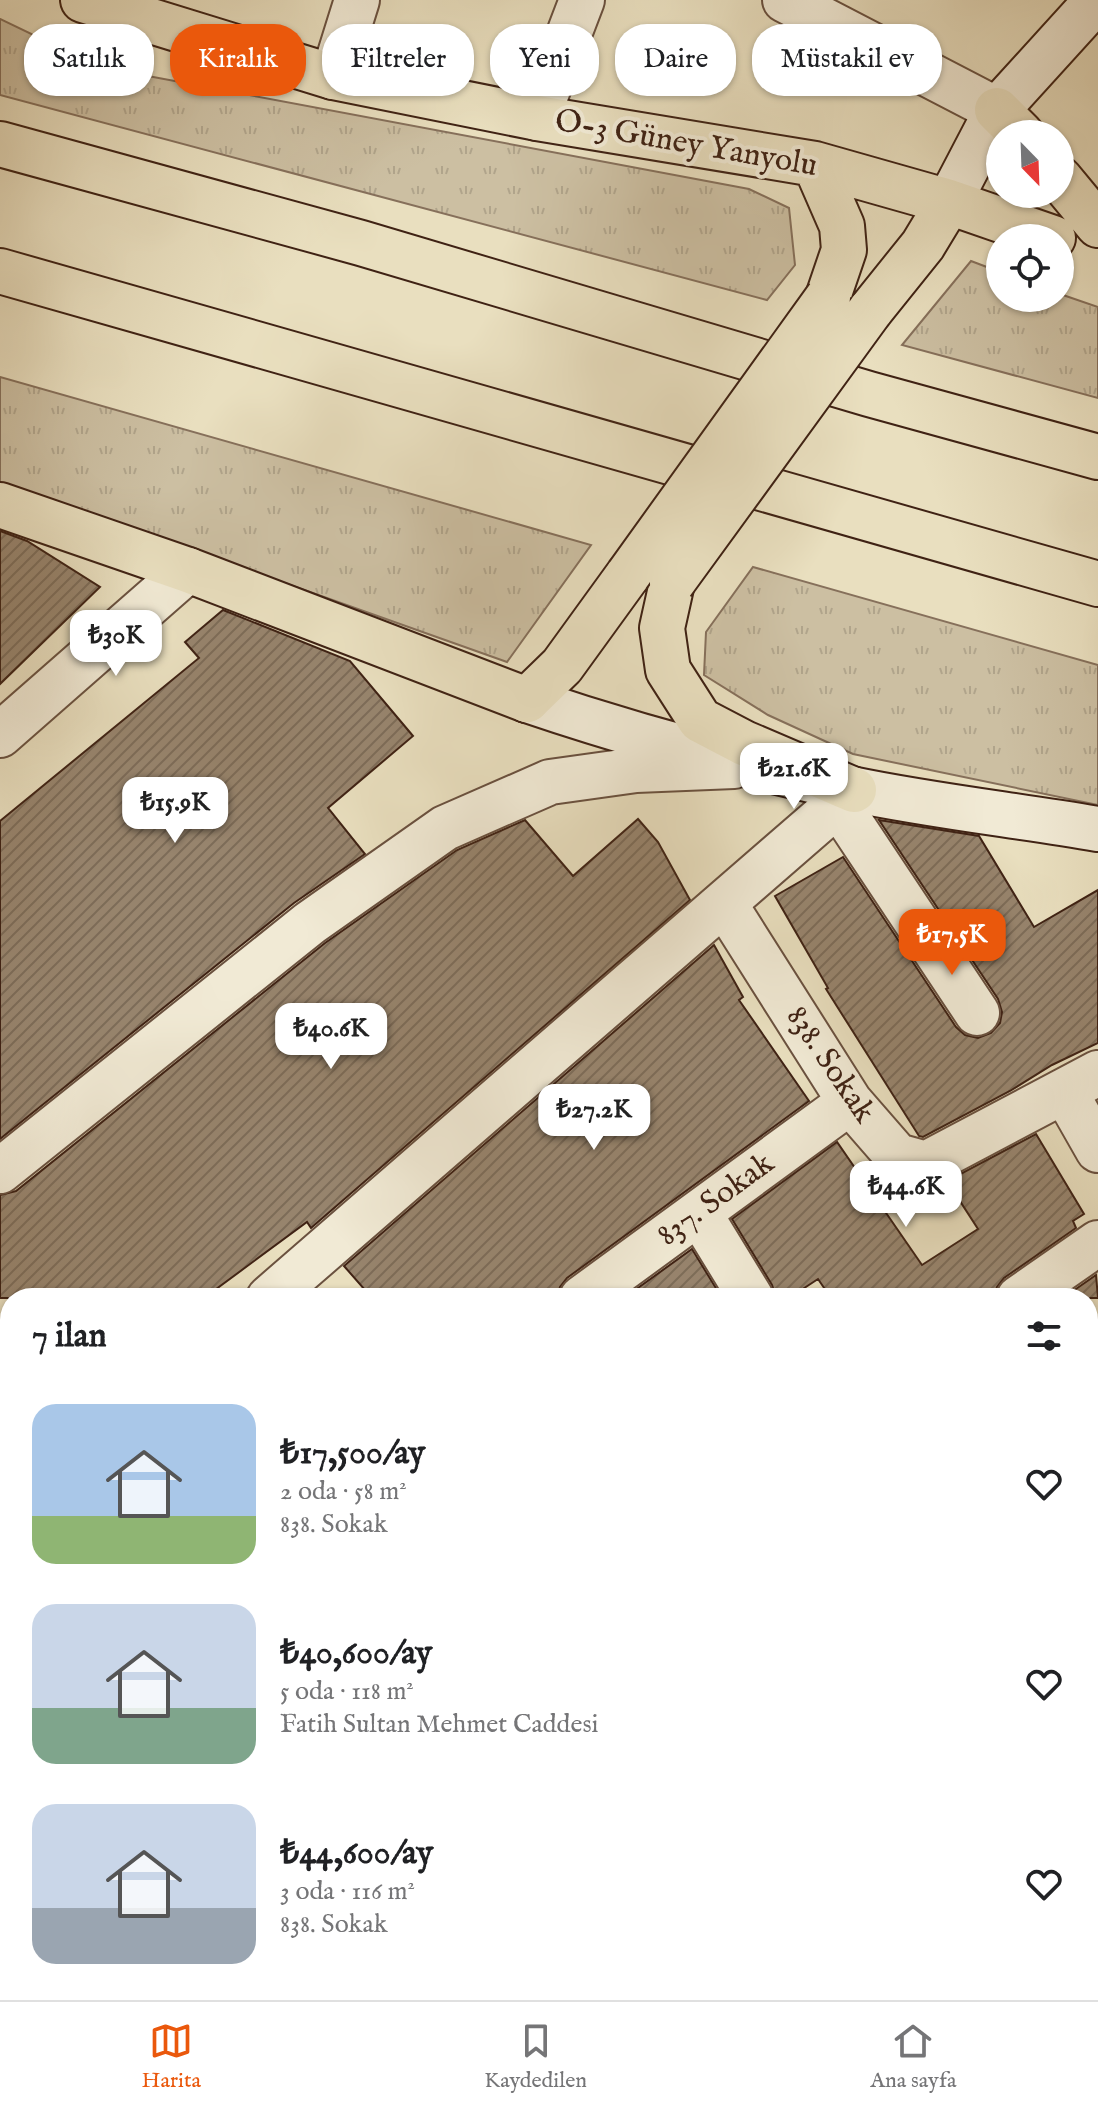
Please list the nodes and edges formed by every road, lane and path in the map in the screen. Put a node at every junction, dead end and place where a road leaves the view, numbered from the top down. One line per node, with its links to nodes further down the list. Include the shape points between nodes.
1 (83, 0): 7 (main road, O-3 Güney Yanyolu)
2 (357, 0): 6 (street)
3 (582, 0): 9 (street)
4 (785, 0): 10 (street)
5 (1097, 0): 11 (street)
6 (350, 24)
7 (322, 74)
8 (428, 96): 9 (main road, O-3 Güney Yanyolu)
9 (537, 118): 14 (main road, O-3 Güney Yanyolu)
10 (1005, 120)
11 (1010, 120)
12 (0, 144): 22 (main road)
13 (986, 153): 16 (street)
14 (815, 164): 16 (main road, O-3 Güney Yanyolu); 26 (main road, bridge, via 842,226 844,250 828,297 562,666)
15 (1074, 196): 18 (main road)
16 (949, 202): 17 (main road, O-3 Güney Yanyolu); 29 (main road, bridge, via 923,245 672,583 662,628 668,670 700,720)
17 (1013, 224)
18 (1098, 225)
19 (1074, 245): 20 (main road)
20 (1098, 254)
21 (0, 271): 25 (main road)
22 (1098, 457)
23 (0, 505): 24 (main road)
24 (188, 570): 26 (main road); 27 (street)
25 (1098, 584)
26 (527, 700): 28 (street)
27 (0, 735)
28 (749, 766): 29 (street); 36 (street, via 636,770 550,782 445,828 310,923)
29 (846, 797): 30 (street); 31 (street); 32 (street)
30 (1098, 829)
31 (724, 903): 34 (street, 838. Sokak); 39 (street)
32 (977, 1013)
33 (1082, 1083): 34 (street, 838. Sokak, via 926,1164 897,1156); 35 (street)
34 (850, 1102): 37 (street, 837. Sokak)
35 (1098, 1150)
36 (0, 1171)
37 (699, 1213): 40 (street, 837. Sokak); 41 (street)
38 (1098, 1243): 42 (street)
39 (281, 1288)
40 (596, 1288)
41 (745, 1288)
42 (1033, 1288)

